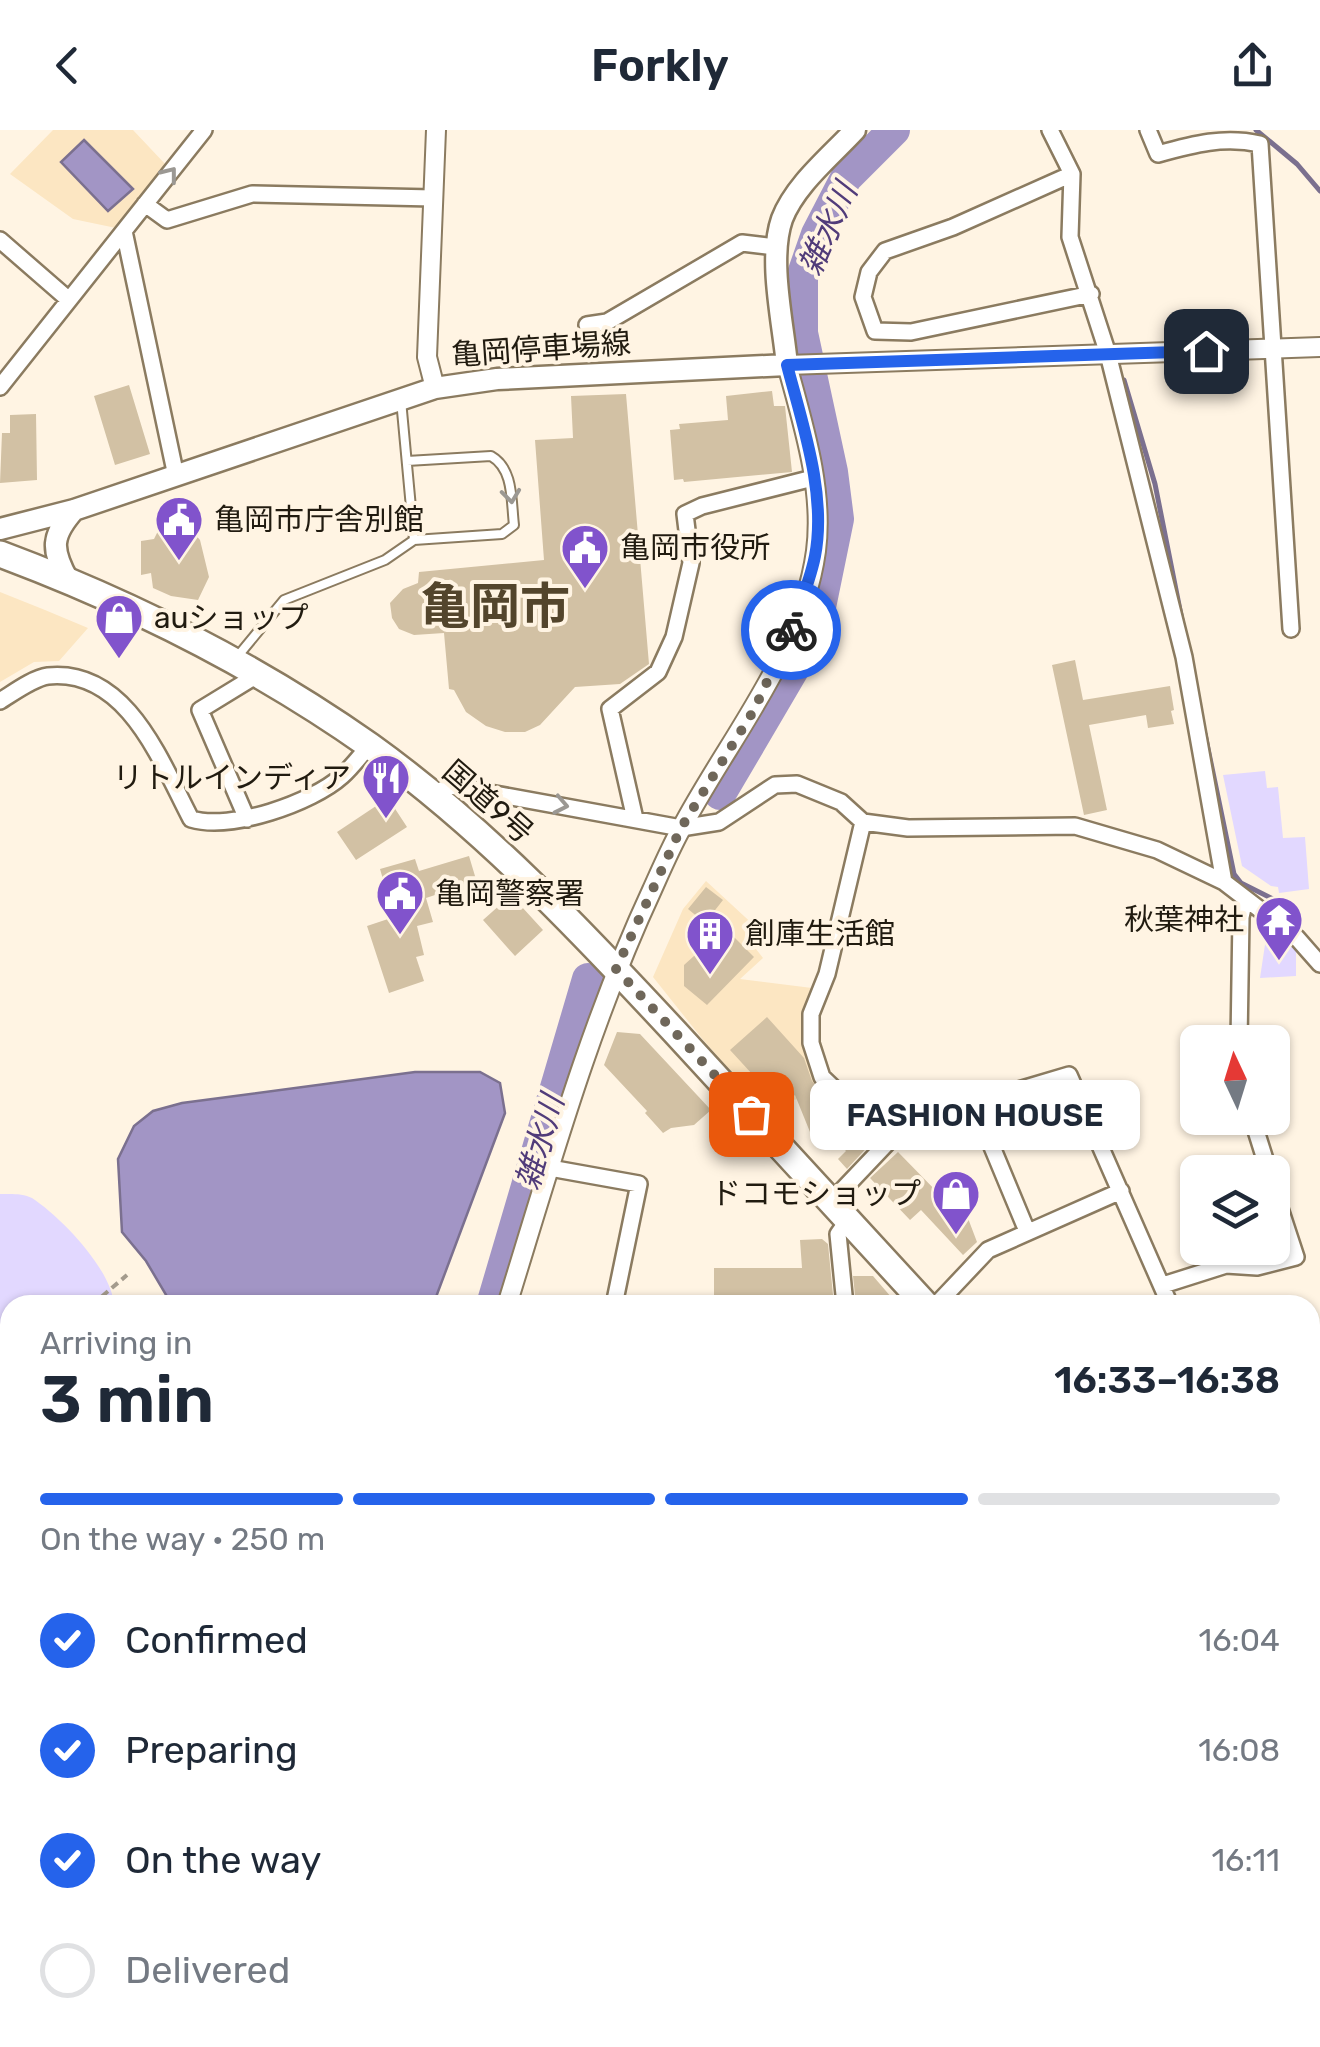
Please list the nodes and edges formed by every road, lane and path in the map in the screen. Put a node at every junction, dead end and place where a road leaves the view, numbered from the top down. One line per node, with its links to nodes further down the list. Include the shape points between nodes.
1 (204, 130): 8 (street, one-way to 1)
2 (436, 130): 7 (street)
3 (855, 130): 11 (main road, via 802,187 783,217)
4 (1050, 130): 6 (street)
5 (1148, 130): 16 (street, via 1158,154 1202,142 1260,144)
6 (1072, 174): 12 (street, via 1070,237); 12 (street, via 885,251 862,297 875,331 911,332)
7 (433, 198): 8 (street, via 252,194 167,220); 20 (street, via 427,358)
8 (145, 204): 9 (street)
9 (124, 231): 13 (street); 23 (street)
10 (0, 240): 13 (street)
11 (775, 247): 14 (street, via 742,243 607,322); 18 (main road)
12 (1091, 294): 17 (street)
13 (69, 300): 19 (street)
14 (588, 325)
15 (1320, 347): 16 (street)
16 (1271, 349): 17 (street); 30 (street)
17 (1108, 354): 18 (street); 40 (street, via 1184,657)
18 (794, 365): 20 (main road, 亀岡停車場線); 24 (street)
19 (0, 387)
20 (435, 388): 21 (main road, 亀岡停車場線)
21 (402, 399): 22 (lane); 23 (main road, 亀岡停車場線)
22 (407, 462): 27 (lane); 27 (lane, one-way to 27, via 491,456 509,481 514,525 502,534)
23 (176, 476): 25 (main road, 亀岡停車場線)
24 (813, 478): 37 (street, via 685,514 691,564 674,637 658,672 610,710); 39 (street, via 816,553 785,646)
25 (74, 510): 26 (main road, 亀岡停車場線); 29 (main road, via 55,545)
26 (0, 530)
27 (414, 540): 31 (lane, via 385,560 284,600)
28 (0, 554): 29 (highway, 国道9号)
29 (68, 580): 31 (highway, 国道9号)
30 (1291, 629)
31 (234, 660): 32 (highway, 国道9号)
32 (260, 674): 34 (highway, 国道9号); 36 (street, via 200,710)
33 (0, 701): 36 (street, via 45,676 91,682 118,698 153,745 191,819)
34 (369, 746): 35 (highway, 国道9号); 36 (street, via 342,777 311,797)
35 (432, 794): 37 (street, one-way to 37, via 451,786); 43 (highway, 国道9号)
36 (247, 818)
37 (635, 819): 39 (street)
38 (863, 822): 39 (street, via 841,802 798,784 776,785 720,822); 40 (street, via 908,828 1075,826 1157,850); 46 (street, via 812,1014 811,1042 822,1076)
39 (681, 828): 43 (street)
40 (1224, 882): 41 (street)
41 (1246, 899): 42 (street, via 1298,938); 44 (street)
42 (1320, 964)
43 (616, 969): 47 (street); 49 (highway, 国道9号)
44 (1239, 1025)
45 (975, 1106): 46 (street); 48 (street, via 1068,1075); 50 (street)
46 (890, 1140): 49 (street)
47 (550, 1168): 59 (street); 60 (street, via 639,1184)
48 (1121, 1191): 50 (street); 57 (street)
49 (840, 1211): 61 (street); 62 (highway, 国道9号)
50 (1027, 1231): 63 (street, via 988,1250)
51 (1290, 1239): 52 (street, via 1296,1257)
52 (1290, 1259)
53 (1226, 1265): 57 (street)
54 (1226, 1265): 55 (street)
55 (1265, 1265)
56 (127, 1275): 58 (path)
57 (1163, 1286): 64 (street)
58 (104, 1295)
59 (510, 1295)
60 (616, 1295)
61 (845, 1295)
62 (917, 1295)
63 (945, 1295)
64 (1166, 1295)

